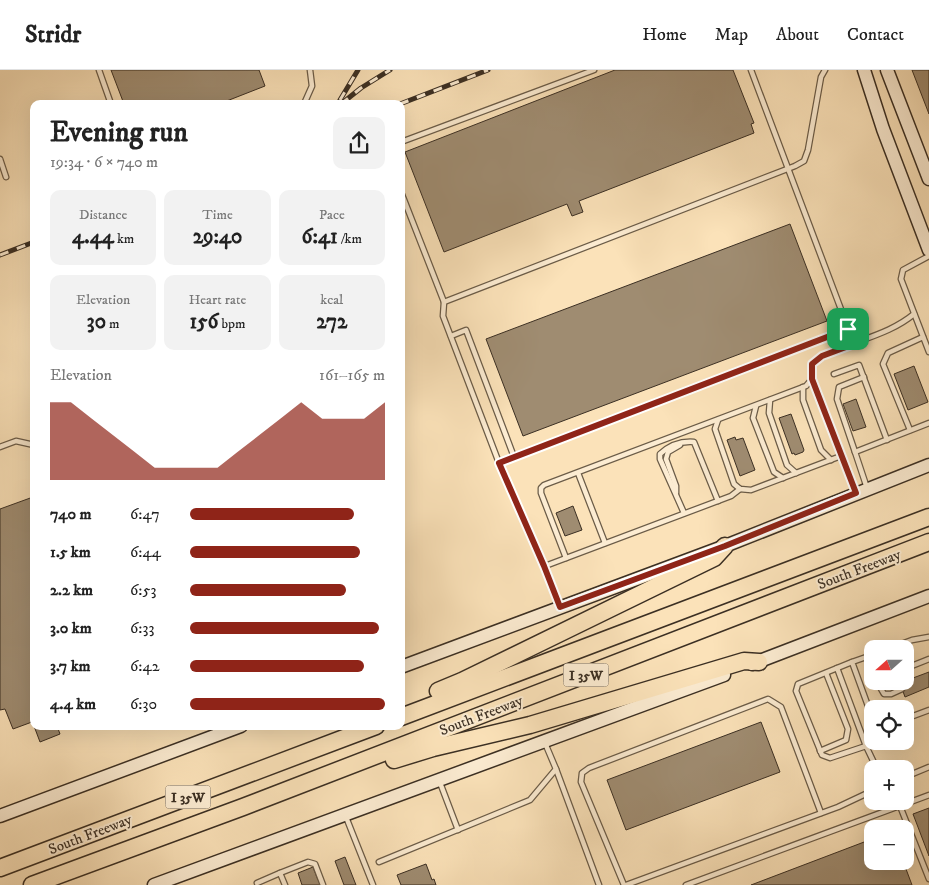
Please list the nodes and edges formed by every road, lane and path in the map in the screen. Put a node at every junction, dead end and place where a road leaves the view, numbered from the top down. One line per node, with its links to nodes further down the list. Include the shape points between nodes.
1 (99, 70): 8 (lane)
2 (310, 70): 9 (lane, via 312,86)
3 (594, 70): 10 (lane)
4 (752, 70): 12 (lane)
5 (825, 70): 12 (lane, via 808,150 804,161)
6 (864, 70): 16 (main road)
7 (888, 70): 14 (main road)
8 (110, 100)
9 (306, 100)
10 (405, 141)
11 (0, 160): 13 (lane)
12 (789, 169): 18 (lane); 20 (lane)
13 (6, 177)
14 (929, 179)
15 (405, 202): 18 (lane)
16 (929, 250)
17 (929, 256): 19 (lane, via 903,270 901,278)
18 (444, 302): 21 (lane, via 443,316)
19 (914, 314): 22 (lane); 23 (lane, via 890,330)
20 (848, 329): 23 (lane); 41 (lane)
21 (451, 336): 41 (lane, via 466,330); 43 (lane)
22 (923, 337): 24 (lane); 33 (lane, via 888,353 883,364)
23 (854, 344): 27 (lane, via 822,356 812,364)
24 (929, 352)
25 (834, 374): 26 (lane, via 859,365)
26 (864, 377): 35 (lane); 39 (lane, via 839,387 837,399)
27 (812, 379): 28 (lane); 40 (lane)
28 (803, 388): 29 (lane); 42 (lane, via 803,400 821,450)
29 (770, 400): 30 (lane); 46 (lane, via 769,413 787,465)
30 (756, 406): 31 (lane); 47 (lane, via 753,418 774,472)
31 (718, 420): 34 (lane); 48 (lane, via 715,429 734,484)
32 (929, 423): 33 (lane)
33 (910, 430): 35 (lane)
34 (689, 432): 36 (lane); 45 (lane)
35 (887, 440): 39 (lane)
36 (694, 442): 50 (lane); 51 (lane, via 666,448 660,454)
37 (30, 444): 38 (lane, via 16,441)
38 (0, 448)
39 (855, 452): 49 (lane)
40 (841, 456): 42 (lane); 49 (lane)
41 (514, 457): 43 (lane)
42 (830, 460): 46 (lane)
43 (499, 463): 57 (lane)
44 (928, 466): 49 (main road)
45 (578, 473): 54 (lane); 56 (lane, via 541,488)
46 (796, 473): 47 (lane)
47 (783, 478): 48 (lane, via 751,490)
48 (740, 489): 50 (lane)
49 (862, 491): 55 (main road)
50 (718, 501): 51 (lane)
51 (684, 514): 54 (lane)
52 (929, 517): 75 (highway, South Freeway / I 35W)
53 (929, 542): 92 (highway, South Freeway / I 35W)
54 (605, 543): 56 (lane)
55 (725, 546): 59 (main road); 73 (highway, via 714,558 462,681)
56 (566, 558): 57 (lane)
57 (544, 566): 59 (lane)
58 (929, 596): 64 (main road)
59 (560, 607): 66 (main road)
60 (929, 637): 61 (lane)
61 (912, 640)
62 (864, 658): 65 (lane)
63 (929, 659): 67 (lane)
64 (759, 662): 80 (main road); 92 (highway, via 744,661 530,725 414,753 264,806)
65 (852, 662): 68 (lane); 72 (lane)
66 (405, 665)
67 (914, 665)
68 (837, 668): 69 (lane); 81 (lane)
69 (826, 673): 84 (lane, via 848,730 846,740); 84 (lane, via 798,684 796,691)
70 (882, 690): 71 (lane, via 884,694)
71 (900, 690)
72 (866, 700)
73 (405, 705)
74 (929, 710): 76 (lane)
75 (405, 715)
76 (914, 716)
77 (226, 730): 97 (main road)
78 (349, 730): 82 (highway)
79 (366, 730): 82 (highway, South Freeway / I 35W)
80 (544, 740): 86 (lane); 88 (main road)
81 (864, 741)
82 (329, 744): 100 (highway, South Freeway / I 35W)
83 (864, 747): 84 (lane, via 830,758 822,756)
84 (820, 751)
85 (929, 767): 87 (lane)
86 (556, 770): 98 (lane, via 530,800); 109 (lane)
87 (914, 773)
88 (438, 779): 96 (main road); 98 (lane)
89 (864, 794): 95 (lane)
90 (929, 794): 91 (lane)
91 (914, 798)
92 (243, 807): 104 (highway, South Freeway / I 35W)
93 (880, 810): 111 (lane)
94 (901, 810): 102 (lane)
95 (821, 813): 110 (lane); 110 (lane, via 780,707 768,700 582,773 581,782)
96 (345, 814): 105 (main road); 108 (lane)
97 (0, 816)
98 (458, 830): 99 (lane)
99 (379, 862)
100 (0, 868)
101 (280, 874): 103 (lane); 106 (lane); 107 (lane, via 308,862 315,864)
102 (929, 879)
103 (257, 883)
104 (32, 885)
105 (154, 885)
106 (285, 885)
107 (324, 885)
108 (373, 885)
109 (599, 885)
110 (625, 885)
111 (686, 885)

